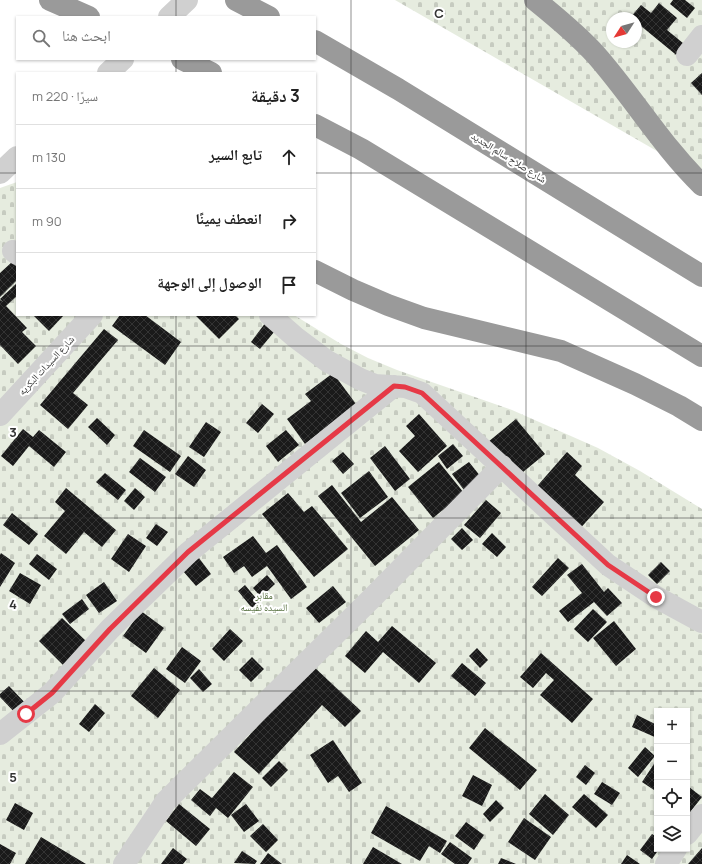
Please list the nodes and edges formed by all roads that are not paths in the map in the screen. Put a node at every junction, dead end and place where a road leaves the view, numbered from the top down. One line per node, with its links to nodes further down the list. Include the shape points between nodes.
1 (50, 0): 5 (highway)
2 (187, 0): 6 (street)
3 (236, 0): 7 (highway)
4 (535, 0): 18 (highway, via 595,54 670,151)
5 (87, 16)
6 (170, 16)
7 (267, 16)
8 (702, 36): 10 (street)
9 (316, 42): 20 (highway, شارع صلاح سالم الجديد, via 398,89)
10 (687, 55)
11 (122, 60): 13 (street)
12 (184, 60): 14 (highway)
13 (109, 72)
14 (209, 72)
15 (316, 126): 23 (highway, via 368,153)
16 (16, 158): 17 (street)
17 (0, 173)
18 (702, 185)
19 (316, 272): 26 (highway, via 353,290 424,318 561,351 636,384)
20 (702, 276)
21 (271, 316): 24 (street, via 327,361 360,380 375,385)
22 (85, 317): 25 (street, شارع السيدات البكريه)
23 (702, 356)
24 (394, 386): 27 (street, via 422,393); 29 (street, via 188,552 110,629 52,693)
25 (0, 415)
26 (702, 420)
27 (502, 466): 28 (street, via 608,565 656,597); 33 (street, via 166,801)
28 (702, 622)
29 (0, 734)
30 (702, 815): 31 (street)
31 (690, 830)
32 (674, 852): 34 (street)
33 (124, 864)
34 (666, 864)

